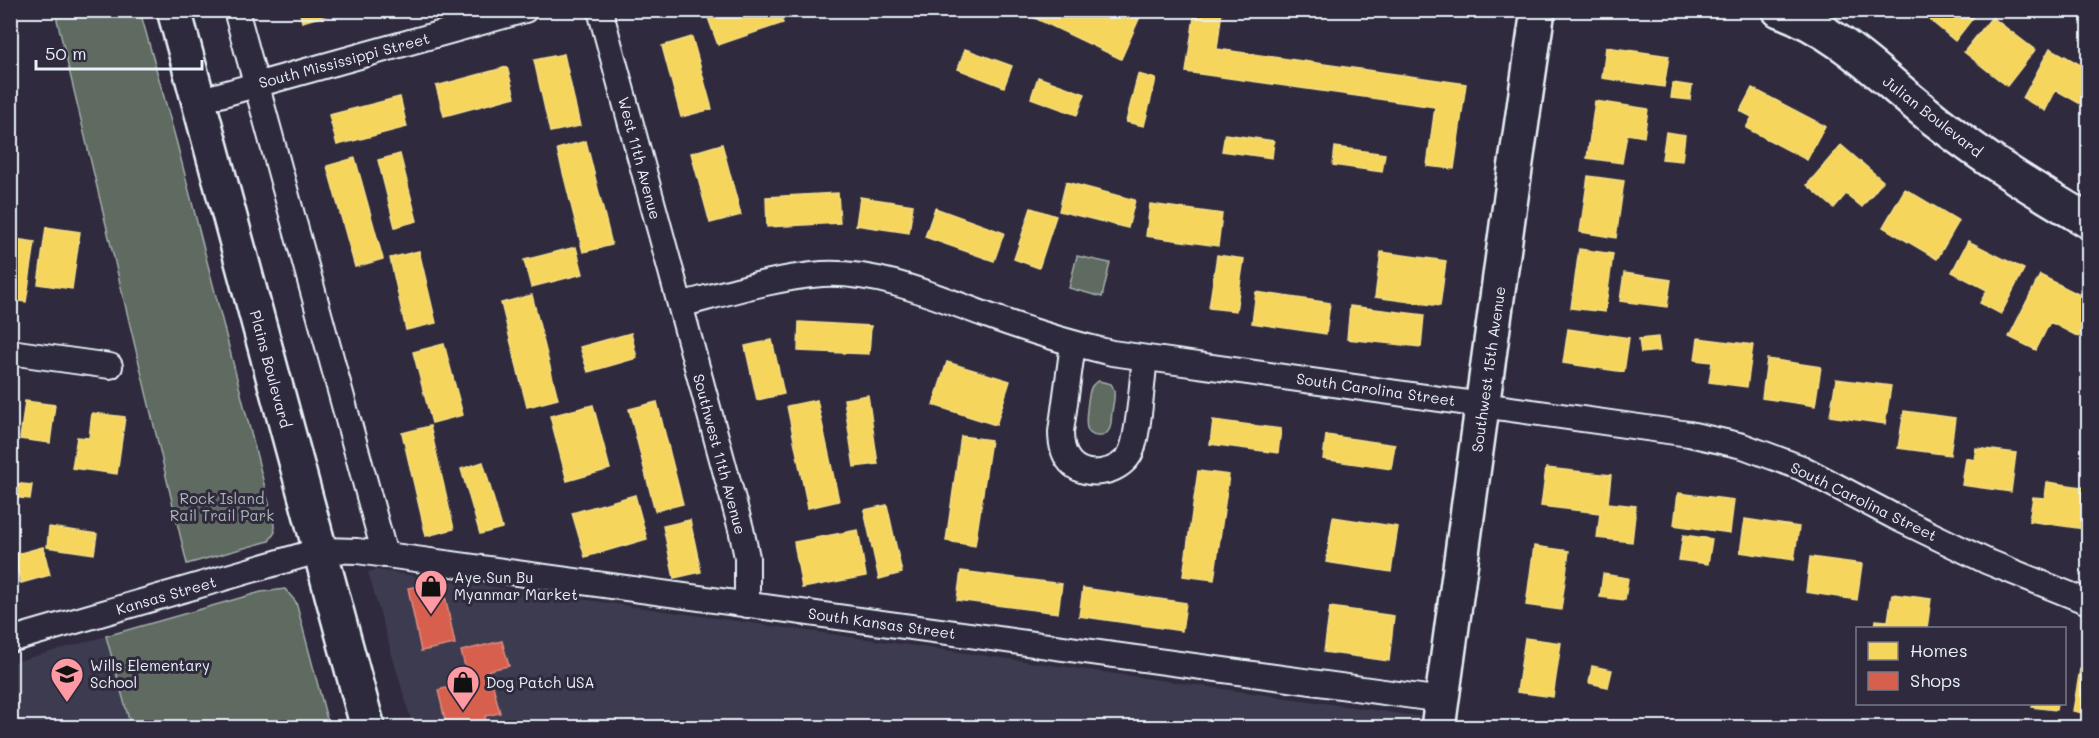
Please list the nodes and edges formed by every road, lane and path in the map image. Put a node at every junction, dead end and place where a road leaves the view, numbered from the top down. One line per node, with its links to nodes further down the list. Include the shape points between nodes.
1 (174, 10): 8 (main road, Plains Boulevard)
2 (236, 10): 7 (street)
3 (525, 10): 7 (street, South Mississippi Street)
4 (600, 10): 10 (street, West 11th Avenue)
5 (1538, 10): 15 (main road, Southwest 15th Avenue)
6 (1779, 10): 9 (main road, Julian Boulevard, via 1844,45 1964,142)
7 (256, 84): 8 (street, South Mississippi Street); 17 (street)
8 (198, 101): 16 (main road, Plains Boulevard)
9 (2088, 221)
10 (680, 305): 11 (street, South Carolina Street, via 780,280 824,274 864,277 902,285); 19 (street, Southwest 11th Avenue, via 741,529 747,557)
11 (1073, 344): 13 (street, South Carolina Street); 13 (street, via 1061,443 1070,462 1093,472 1121,465 1131,453)
12 (10, 352): 14 (street)
13 (1145, 358): 15 (street, South Carolina Street)
14 (110, 366)
15 (1484, 404): 18 (street, South Carolina Street, via 1689,434 1743,446 1802,468 1986,561); 21 (main road, Southwest 15th Avenue)
16 (321, 550): 17 (street, South Kansas Street); 20 (street, Kansas Street); 22 (main road, Plains Boulevard)
17 (385, 555): 19 (street, South Kansas Street)
18 (2088, 602)
19 (747, 605): 21 (street, South Kansas Street)
20 (10, 640)
21 (1440, 714)
22 (368, 728)

